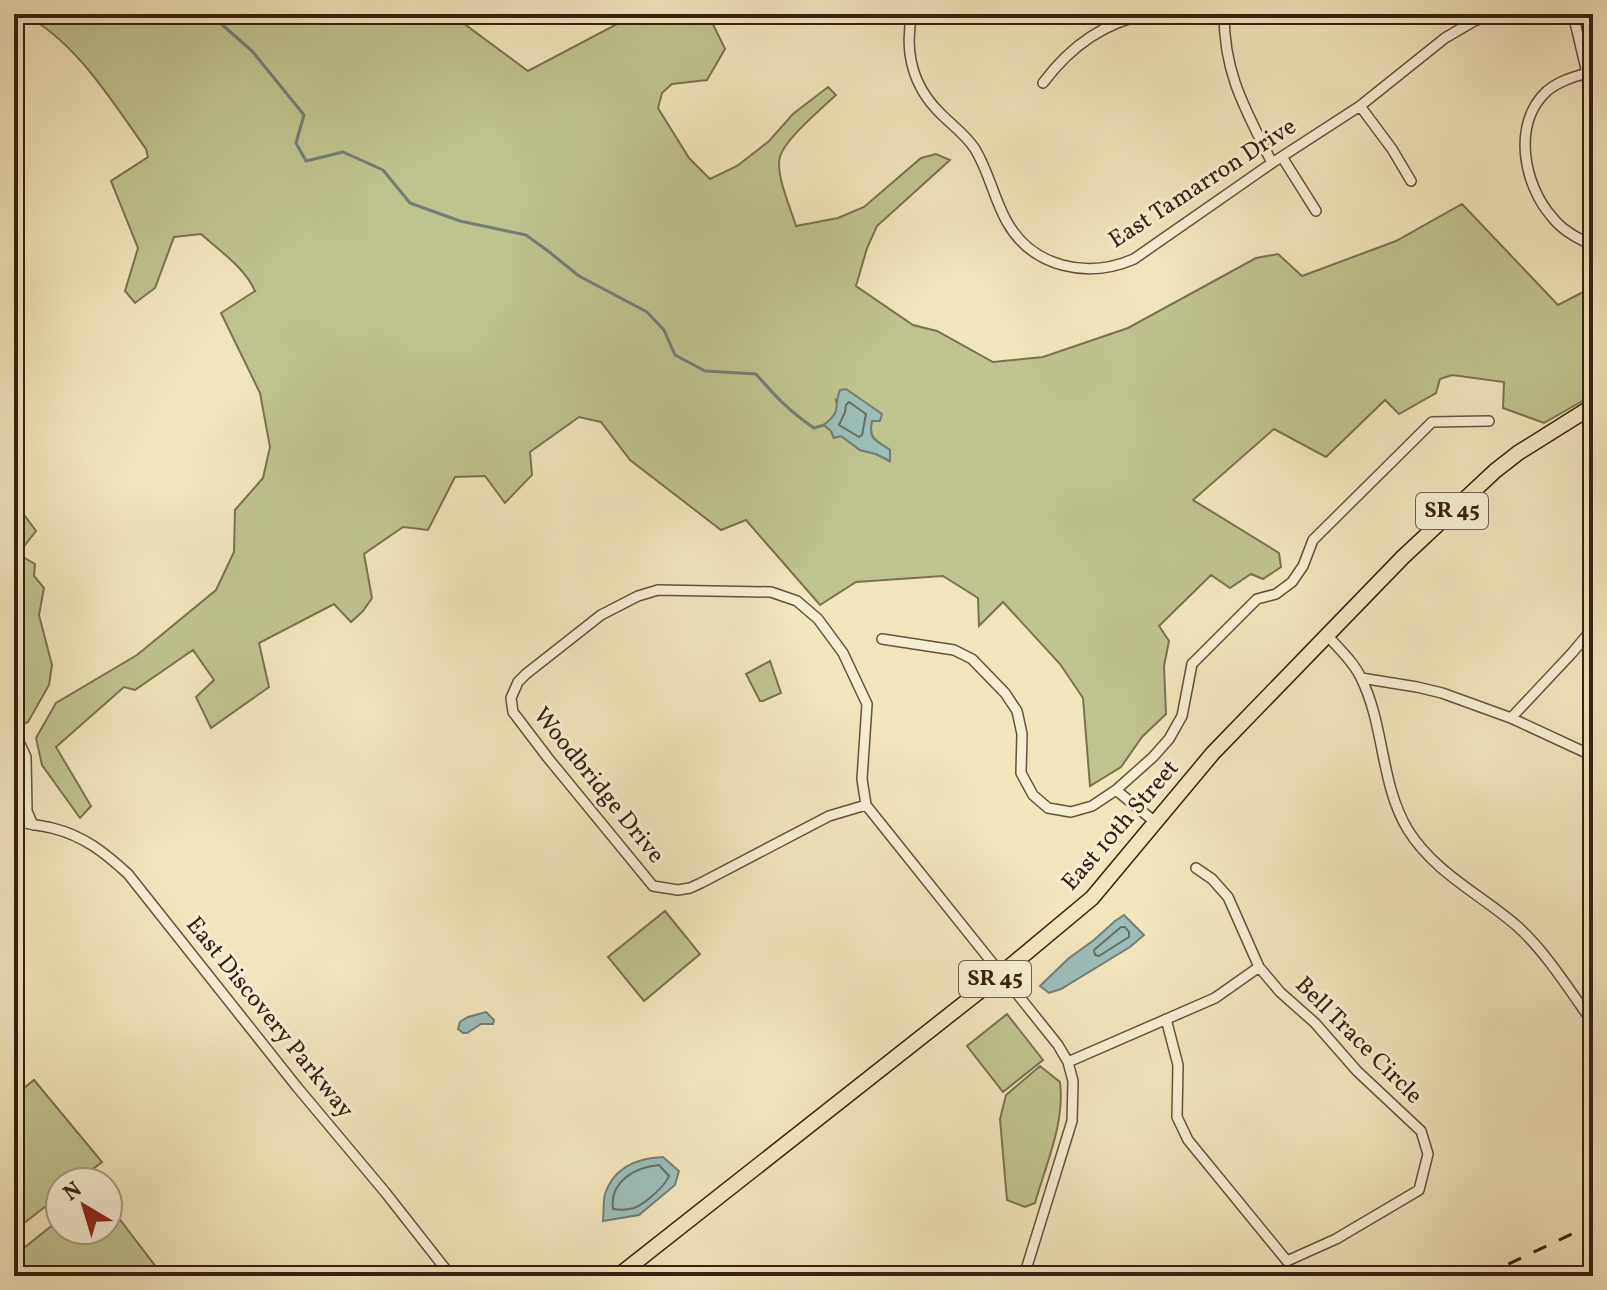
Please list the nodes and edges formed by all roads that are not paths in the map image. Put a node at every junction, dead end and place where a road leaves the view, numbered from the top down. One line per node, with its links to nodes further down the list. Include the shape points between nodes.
1 (912, 14): 11 (street, East Tamarron Drive, via 909,53 919,86 977,152 1015,234 1056,264 1097,269 1134,259)
2 (1148, 14): 7 (street, via 1088,38)
3 (1224, 14): 11 (street, via 1231,75)
4 (1495, 14): 8 (street, East Tamarron Drive, via 1445,38)
5 (1573, 14): 6 (street)
6 (1587, 73): 9 (street); 14 (street, via 1561,82 1541,97 1530,116 1525,146 1533,188 1544,207 1567,231)
7 (1043, 83)
8 (1360, 106): 10 (street, East Tamarron Drive); 12 (street)
9 (1593, 140)
10 (1282, 157): 11 (street, East Tamarron Drive); 13 (street)
11 (1272, 163)
12 (1411, 181)
13 (1316, 211)
14 (1593, 245)
15 (1593, 406): 18 (main road, East 10th Street / SR 45, via 1495,471)
16 (1489, 421): 24 (street, via 1432,422 1313,540 1292,582 1257,599 1192,664 1182,716 1169,739)
17 (1593, 628): 21 (street)
18 (1327, 635): 20 (street); 27 (main road, East 10th Street / SR 45, via 1222,743)
19 (882, 639): 24 (street, via 954,650 972,659 1017,711 1021,773 1048,808 1071,812)
20 (1361, 678): 21 (street, via 1424,688); 34 (street, via 1392,794 1414,839 1450,877 1519,928)
21 (1511, 718): 23 (street)
22 (14, 731): 28 (street, via 26,757)
23 (1593, 756)
24 (1116, 790): 27 (street)
25 (866, 805): 25 (street, Woodbridge Drive, via 862,779 867,704 825,627 788,597 771,592 658,590 638,596 601,615 526,674 511,698 513,712 653,886 690,888 829,816); 32 (street)
26 (14, 821): 28 (street, East Discovery Parkway)
27 (1155, 822): 32 (main road, East 10th Street / SR 45, via 1092,898)
28 (30, 825): 29 (street); 36 (street, East Discovery Parkway, via 76,836 128,874)
29 (14, 832)
30 (1196, 868): 31 (street, via 1228,897)
31 (1259, 967): 33 (street, via 1215,998); 33 (street, Bell Trace Circle, via 1421,1131 1428,1154 1419,1190 1336,1239 1287,1261 1188,1140 1177,1117 1178,1065)
32 (1000, 975): 35 (street); 37 (main road, East 10th Street / SR 45)
33 (1166, 1019): 35 (street)
34 (1593, 1023)
35 (1068, 1062): 38 (street, via 1072,1121)
36 (451, 1276)
37 (618, 1276)
38 (1024, 1276)

